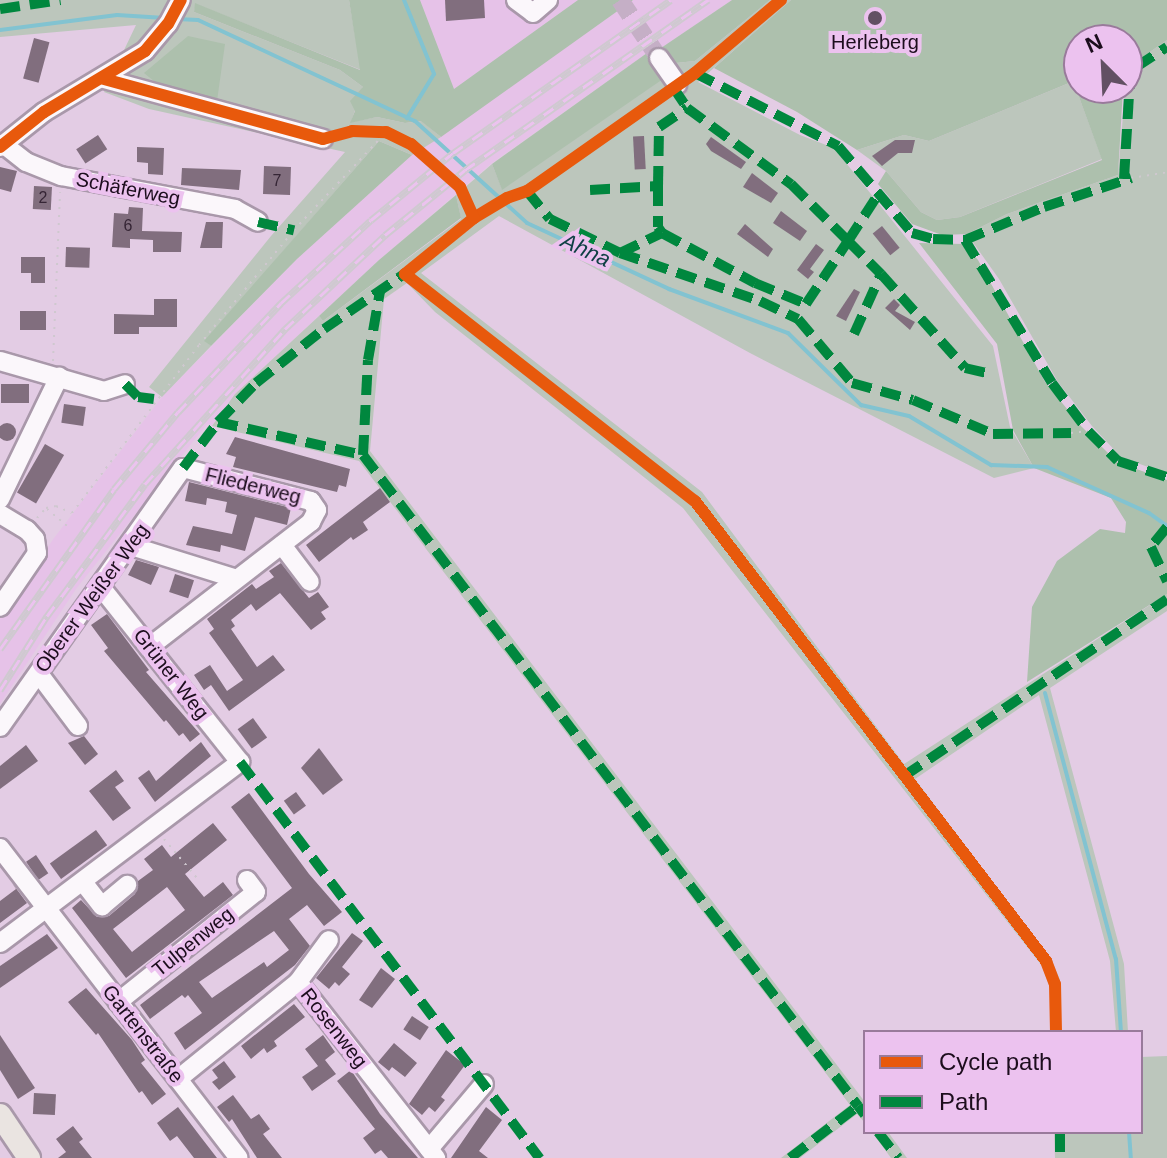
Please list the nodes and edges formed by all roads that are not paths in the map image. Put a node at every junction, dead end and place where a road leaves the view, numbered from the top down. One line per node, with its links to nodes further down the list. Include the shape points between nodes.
1 (516, 0): 2 (street, via 533,13)
2 (548, 0)
3 (175, 12): 5 (street, via 145,51)
4 (659, 58): 6 (street)
5 (104, 79): 7 (street); 8 (street, via 44,112)
6 (677, 84)
7 (323, 139)
8 (2, 146): 9 (street, Schäferweg, via 61,176 235,209)
9 (258, 222)
10 (0, 361): 11 (street)
11 (56, 375): 12 (street, via 104,391); 14 (street)
12 (125, 384)
13 (183, 468): 16 (street, Fliederweg, via 311,501 317,510 311,522); 17 (street, Oberer Weißer Weg)
14 (0, 499)
15 (0, 514): 21 (street, via 27,530 37,553)
16 (282, 545): 18 (street, Fliederweg); 19 (street)
17 (131, 546): 18 (street); 20 (street, Oberer Weißer Weg)
18 (234, 578): 22 (street, Fliederweg)
19 (310, 582)
20 (100, 586): 22 (street, Grüner Weg); 23 (street, Oberer Weißer Weg)
21 (0, 607)
22 (149, 647): 28 (street, Grüner Weg, via 240,762)
23 (39, 674): 24 (street); 25 (street, Oberer Weißer Weg)
24 (78, 726)
25 (0, 727)
26 (0, 848): 30 (street)
27 (247, 880): 34 (street, Tulpenweg, via 256,892)
28 (83, 882): 29 (street, via 102,906); 30 (street)
29 (127, 885)
30 (46, 910): 32 (street); 34 (street, Gartenstraße)
31 (329, 940): 33 (street)
32 (0, 943)
33 (298, 982): 35 (street, Rosenweg); 38 (street, Rosenweg)
34 (118, 1002): 35 (street, Gartenstraße)
35 (178, 1079): 40 (street, Gartenstraße)
36 (484, 1084): 38 (street)
37 (0, 1115): 39 (main road)
38 (433, 1153)
39 (29, 1158)
40 (239, 1158)

